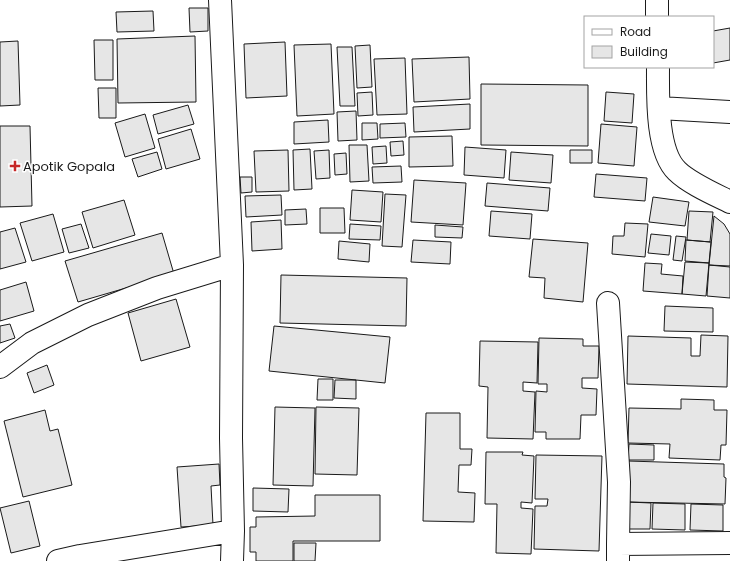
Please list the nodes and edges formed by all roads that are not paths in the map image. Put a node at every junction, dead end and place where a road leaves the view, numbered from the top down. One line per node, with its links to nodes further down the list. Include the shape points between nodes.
1 (220, 0): 8 (street)
2 (657, 0): 3 (street)
3 (657, 16)
4 (658, 68): 5 (street)
5 (659, 108): 6 (street); 7 (street, via 663,141 672,166 683,177)
6 (730, 112)
7 (730, 202)
8 (232, 265): 10 (street, via 157,288 88,315 32,343); 11 (street)
9 (608, 303): 13 (street, via 618,482)
10 (0, 367)
11 (233, 531): 14 (street); 15 (street)
12 (730, 543): 13 (street)
13 (618, 552)
14 (58, 561)
15 (232, 561)

